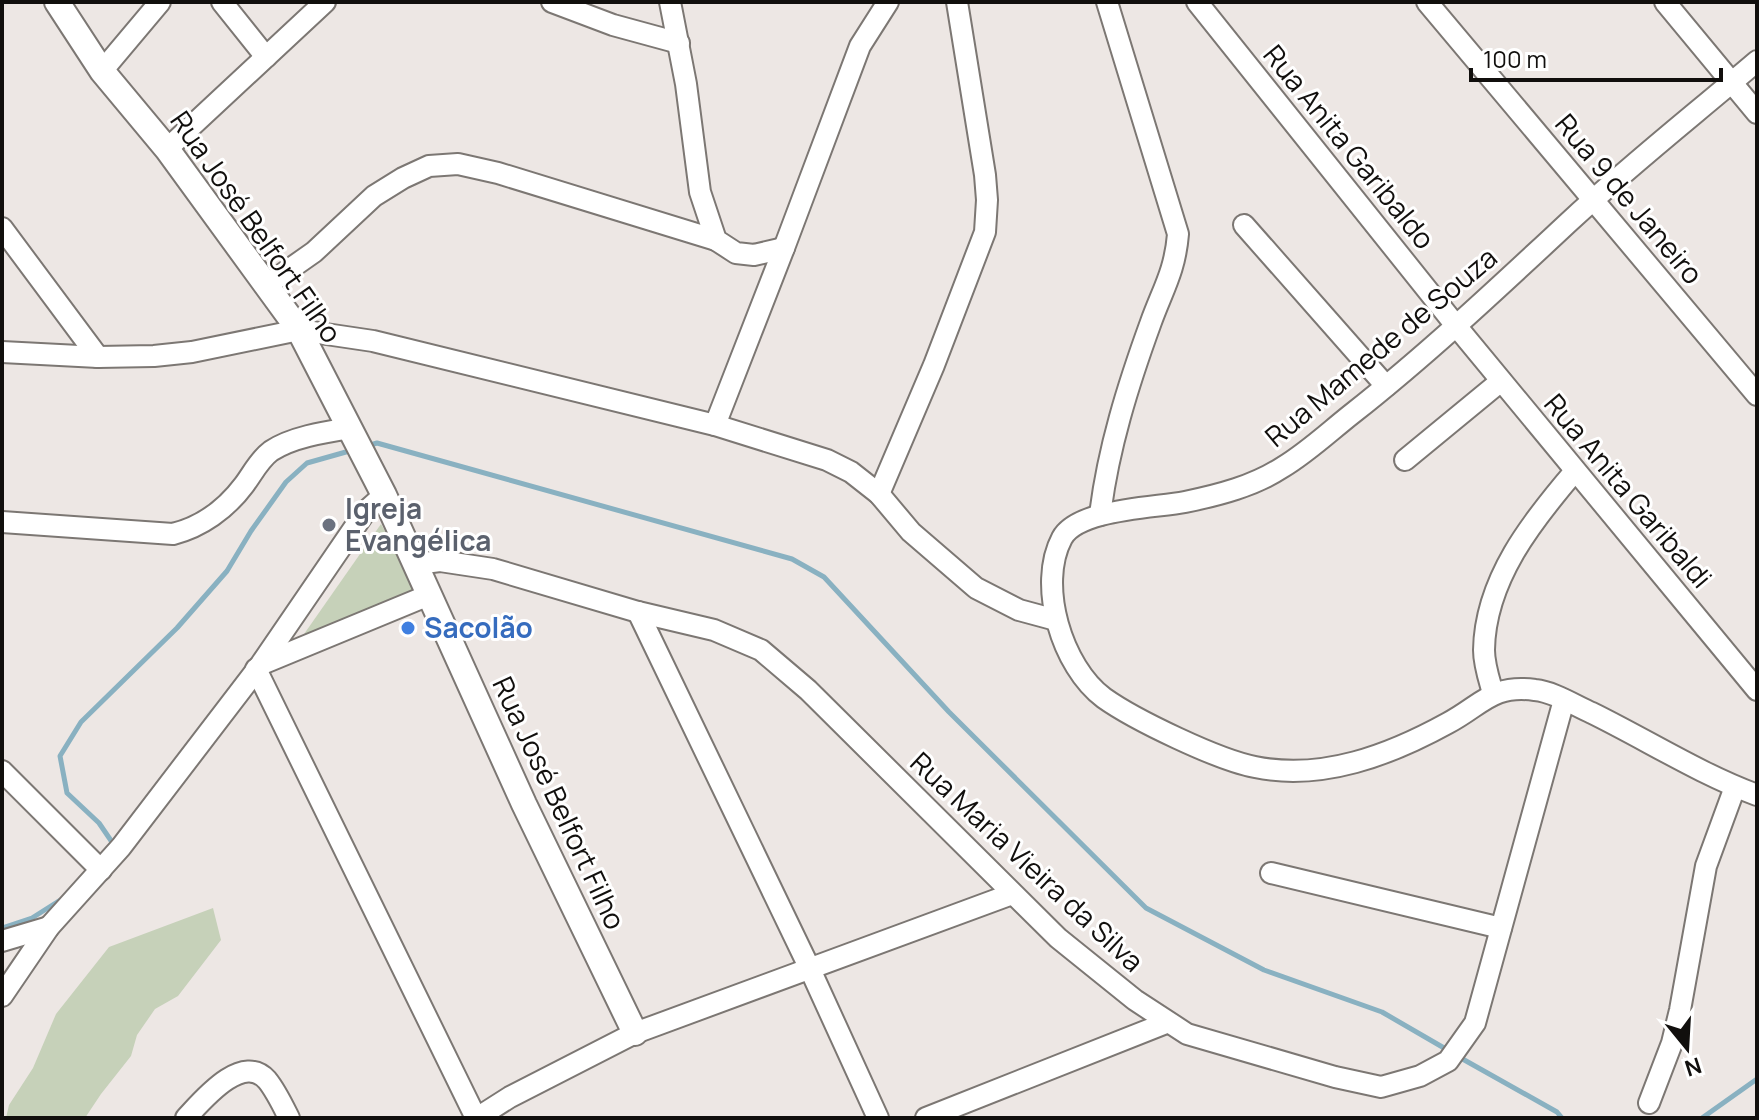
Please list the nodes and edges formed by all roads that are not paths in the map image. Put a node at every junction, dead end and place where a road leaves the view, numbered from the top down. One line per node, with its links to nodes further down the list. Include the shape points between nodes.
1 (57, 2): 16 (street, Rua José Belfort Filho)
2 (160, 2): 16 (street)
3 (222, 2): 14 (street)
4 (325, 2): 14 (street)
5 (552, 2): 13 (street)
6 (670, 2): 13 (street)
7 (888, 2): 24 (street, via 860,46)
8 (957, 2): 37 (street, via 985,175 985,232)
9 (1107, 2): 39 (street, via 1178,234 1172,274 1151,321 1109,456)
10 (1197, 2): 26 (street, Rua Anita Garibaldo)
11 (1427, 2): 20 (street, Rua 9 de Janeiro)
12 (1665, 2): 17 (street)
13 (679, 43): 23 (street, via 700,192)
14 (266, 57): 19 (street)
15 (1757, 61): 17 (street, Rua Mamede de Souza)
16 (102, 71): 19 (street, Rua José Belfort Filho)
17 (1732, 82): 18 (street); 20 (street, Rua Mamede de Souza)
18 (1757, 113)
19 (167, 149): 25 (street, Rua José Belfort Filho)
20 (1593, 200): 26 (street, Rua Mamede de Souza); 32 (street, Rua 9 de Janeiro)
21 (1244, 225): 31 (street)
22 (2, 228): 29 (street)
23 (716, 240): 24 (street, via 736,253); 25 (street, via 498,173 458,164 429,166 374,196 314,252)
24 (784, 248): 33 (street)
25 (267, 285): 27 (street, Rua José Belfort Filho)
26 (1457, 327): 30 (street, Rua Anita Garibaldi); 31 (street, Rua Mamede de Souza)
27 (299, 330): 29 (street, via 192,352); 33 (street, via 373,341); 34 (street, Rua José Belfort Filho)
28 (2, 352): 29 (street)
29 (98, 357)
30 (1501, 381): 35 (street); 36 (street, Rua Anita Garibaldi)
31 (1386, 386): 39 (street, Rua Mamede de Souza, via 1285,466 1247,486 1187,502)
32 (1757, 395)
33 (715, 425): 37 (street, via 827,460)
34 (350, 428): 38 (street, Rua José Belfort Filho); 40 (street, via 274,449 213,515 186,531)
35 (1405, 460)
36 (1575, 471): 46 (street, Rua Anita Garibaldi); 47 (street, via 1544,507 1507,566 1489,614 1484,650)
37 (879, 494): 44 (street, via 911,532 976,588 1019,610)
38 (384, 495): 41 (street, Rua José Belfort Filho); 45 (street, via 365,512)
39 (1100, 515): 44 (street, Rua Mamede de Souza, via 1064,534 1054,570)
40 (2, 522)
41 (416, 564): 42 (street, Rua José Belfort Filho); 43 (street, Rua Maria Vieira da Silva, via 440,561 493,569)
42 (429, 595): 45 (street); 61 (street, Rua José Belfort Filho)
43 (638, 612): 54 (street, Rua Maria Vieira da Silva, via 714,630 761,650 808,690); 58 (street)
44 (1056, 620): 47 (street, Rua Mamede de Souza, via 1076,667 1104,698 1171,734 1260,768 1342,767 1451,722)
45 (259, 667): 52 (street, via 162,795); 65 (street)
46 (1757, 690)
47 (1493, 693): 48 (street, via 1539,690)
48 (1564, 700): 50 (street); 56 (street, Rua Maria Vieira da Silva)
49 (2, 771): 52 (street)
50 (1735, 787): 51 (street); 62 (street, via 1706,866 1680,1010)
51 (1757, 795)
52 (98, 867): 55 (street)
53 (1271, 873): 56 (street)
54 (1012, 894): 58 (street); 60 (street, Rua Maria Vieira da Silva, via 1058,938)
55 (49, 927): 57 (street); 59 (street)
56 (1501, 928): 60 (street, Rua Maria Vieira da Silva, via 1475,1023 1455,1053 1420,1076 1381,1087 1187,1034)
57 (2, 941)
58 (809, 967): 61 (street); 66 (street)
59 (2, 996)
60 (1166, 1023): 67 (street)
61 (635, 1033): 65 (street)
62 (1649, 1103)
63 (186, 1118): 64 (street, via 233,1075 249,1073 267,1080)
64 (289, 1118)
65 (477, 1118)
66 (878, 1118)
67 (926, 1118)

